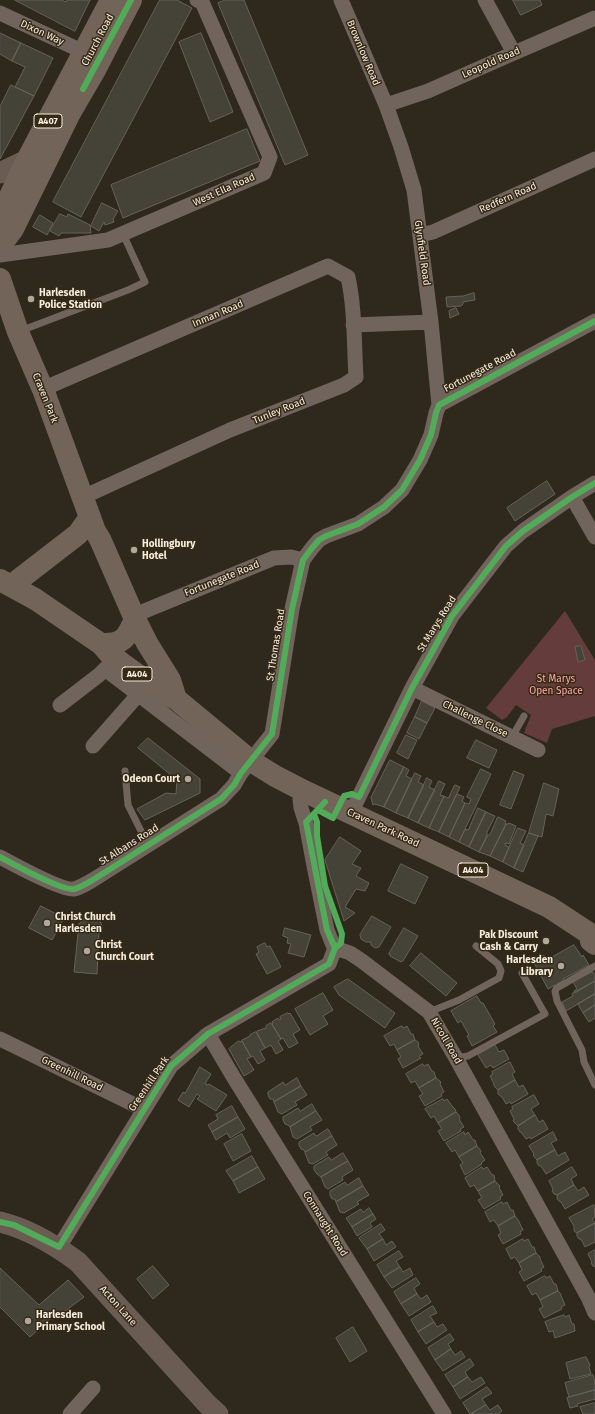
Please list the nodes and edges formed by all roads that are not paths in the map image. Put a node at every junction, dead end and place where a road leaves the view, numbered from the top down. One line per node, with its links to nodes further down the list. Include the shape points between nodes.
1 (111, 0): 8 (main road, Church Road / A407)
2 (131, 0): 16 (main road, Church Road / A407, via 70,113 13,229)
3 (197, 0): 14 (street, West Ella Road, via 202,2 270,157 264,173)
4 (341, 0): 10 (street, Brownlow Road)
5 (485, 0): 9 (street)
6 (0, 13): 8 (street, Dixon Way)
7 (595, 18): 9 (street, Leopold Road)
8 (84, 52): 12 (main road, Church Road / A407)
9 (514, 52): 10 (street, Leopold Road, via 428,91)
10 (386, 105): 15 (street, Glynfield Road, via 414,190)
11 (595, 159): 15 (street, Redfern Road, via 433,232)
12 (27, 160): 13 (main road); 16 (main road, Church Road / A407, via 1,215)
13 (0, 173)
14 (123, 234): 17 (street, West Ella Road, via 108,240); 23 (lane, via 145,282)
15 (420, 235): 21 (street, Glynfield Road)
16 (0, 246)
17 (0, 255)
18 (0, 279): 19 (main road, Craven Park)
19 (4, 305): 23 (main road, Craven Park)
20 (595, 321): 25 (street, Fortunegate Road)
21 (431, 322): 22 (street); 25 (street, Glynfield Road)
22 (353, 325): 24 (street, Inman Road, via 348,277 328,266 52,385); 28 (street, Tunley Road, via 356,377 344,385 230,430)
23 (18, 332): 24 (main road, Craven Park)
24 (44, 392): 28 (main road, Craven Park)
25 (439, 405): 30 (street, Fortunegate Road, via 431,435 402,490 384,507 358,524 319,540)
26 (595, 483): 27 (street, St Marys Road)
27 (572, 497): 29 (street); 36 (street, St Marys Road, via 506,546 452,616)
28 (84, 516): 31 (main road, A404); 34 (main road, A404, via 100,539)
29 (595, 537)
30 (303, 560): 34 (street, Fortunegate Road, via 291,557 274,558 142,612); 41 (street, St Thomas Road, via 292,609)
31 (35, 568): 32 (main road, A404); 33 (main road)
32 (6, 582): 33 (main road, A404)
33 (35, 599): 35 (main road, A404)
34 (135, 619): 35 (main road, via 125,638 119,643 111,644); 38 (main road, A404, via 170,680)
35 (107, 657): 37 (main road, Craven Park Road / A404); 39 (street)
36 (412, 688): 42 (street, Challenge Close); 48 (street, St Marys Road)
37 (144, 689): 38 (main road, Craven Park Road / A404, via 161,692); 43 (street); 45 (street, Craven Park Road)
38 (176, 699): 45 (main road, Craven Park Road / A404)
39 (60, 705)
40 (524, 716): 42 (lane)
41 (272, 734): 45 (street, St Albans Road)
42 (512, 737): 44 (street, Challenge Close)
43 (93, 746)
44 (538, 750)
45 (246, 767): 47 (main road, Craven Park Road / A404, via 274,776); 49 (street, St Albans Road, via 221,799)
46 (125, 771): 49 (lane, via 128,806)
47 (304, 791): 48 (main road, Craven Park Road / A404); 53 (street, via 300,799 301,808 327,930)
48 (351, 813): 51 (main road, Craven Park Road / A404, via 549,907)
49 (148, 844): 50 (street, St Albans Road, via 72,890 54,884)
50 (0, 857)
51 (593, 937)
52 (476, 946): 56 (lane, via 498,964 501,971 499,978 459,1000)
53 (335, 948): 56 (street, Nicoll Road, via 350,953 362,961); 57 (street, Greenhill Park, via 329,964)
54 (595, 966): 60 (lane, via 557,988 555,996 582,1050 584,1062)
55 (522, 973): 59 (lane, via 545,1014 468,1056)
56 (429, 1012): 59 (street, Nicoll Road)
57 (208, 1034): 61 (street, Greenhill Park, via 171,1066); 69 (street, Connaught Road)
58 (0, 1039): 61 (street, Greenhill Road)
59 (456, 1058): 64 (street, Nicoll Road)
60 (595, 1085)
61 (143, 1109): 63 (street, Greenhill Park)
62 (0, 1222): 63 (main road, Acton Lane, via 14,1225)
63 (59, 1248): 68 (main road, Acton Lane, via 78,1262)
64 (592, 1296): 65 (street, Nicoll Road)
65 (595, 1313)
66 (93, 1388): 67 (street)
67 (70, 1414)
68 (218, 1414)
69 (444, 1414)

